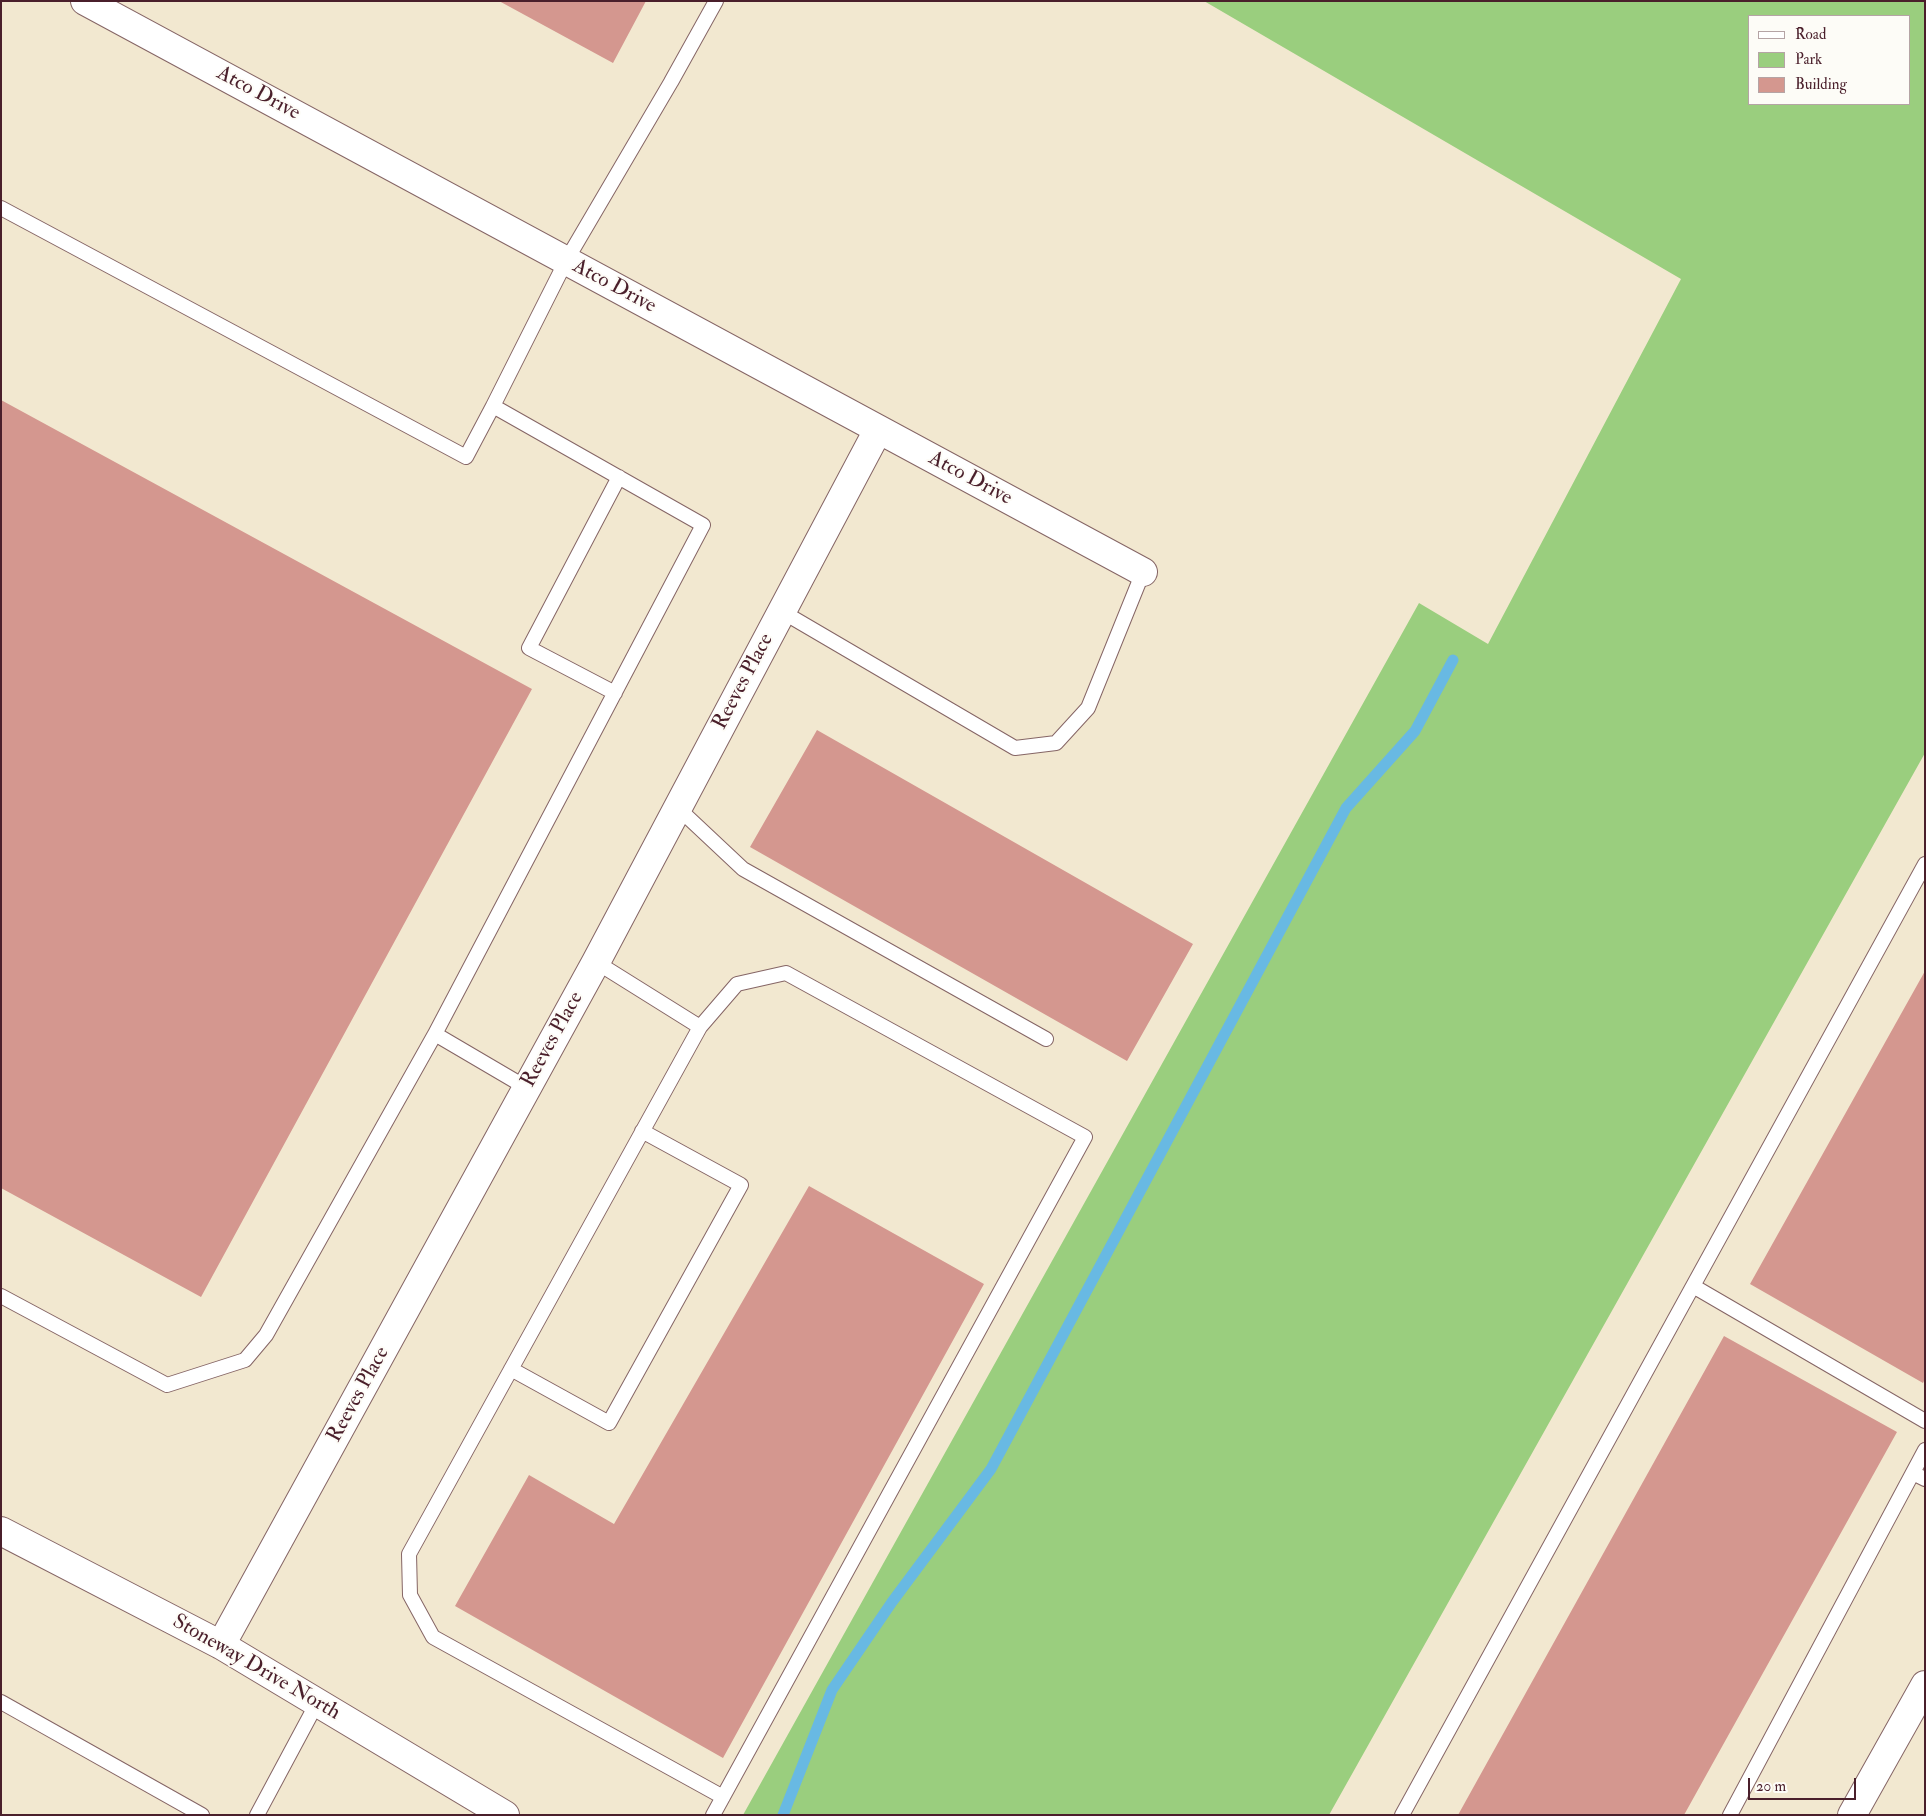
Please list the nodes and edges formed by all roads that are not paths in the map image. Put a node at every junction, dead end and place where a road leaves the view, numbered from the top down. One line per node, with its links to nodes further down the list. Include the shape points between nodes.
1 (85, 1): 4 (street, Atco Drive)
2 (716, 1): 4 (lane)
3 (1, 208): 5 (lane, via 466,457)
4 (566, 261): 5 (lane); 6 (street, Atco Drive)
5 (493, 406): 7 (lane)
6 (878, 430): 8 (street, Atco Drive); 9 (street, Reeves Place)
7 (619, 477): 10 (lane, via 703,525); 10 (lane, via 530,648)
8 (1143, 572): 9 (lane, via 1088,708 1056,744 1015,748)
9 (781, 611): 11 (street, Reeves Place)
10 (615, 693): 15 (lane)
11 (678, 808): 13 (street, Reeves Place); 16 (lane, via 743,869)
12 (1925, 864): 19 (lane)
13 (596, 962): 14 (lane); 17 (street, Reeves Place)
14 (700, 1027): 18 (lane); 30 (lane, via 737,984 786,973 1085,1137)
15 (435, 1034): 17 (lane); 20 (lane, via 266,1335 245,1360 167,1385)
16 (1046, 1039)
17 (527, 1088): 26 (street, Reeves Place)
18 (642, 1132): 21 (lane); 21 (lane, via 741,1185 609,1423)
19 (1693, 1286): 22 (lane); 35 (lane)
20 (1, 1296)
21 (511, 1369): 30 (lane, via 409,1554 410,1595 433,1637)
22 (1925, 1421)
23 (1925, 1450): 24 (lane)
24 (1919, 1476): 36 (lane)
25 (1, 1531): 26 (street, Stoneway Drive North)
26 (221, 1645): 29 (street, Stoneway Drive North)
27 (1925, 1685): 37 (street)
28 (1, 1702): 31 (lane)
29 (317, 1703): 32 (lane); 33 (street, Stoneway Drive North)
30 (723, 1797): 34 (lane)
31 (202, 1815)
32 (257, 1815)
33 (505, 1815)
34 (713, 1815)
35 (1402, 1815)
36 (1730, 1815)
37 (1852, 1815)

